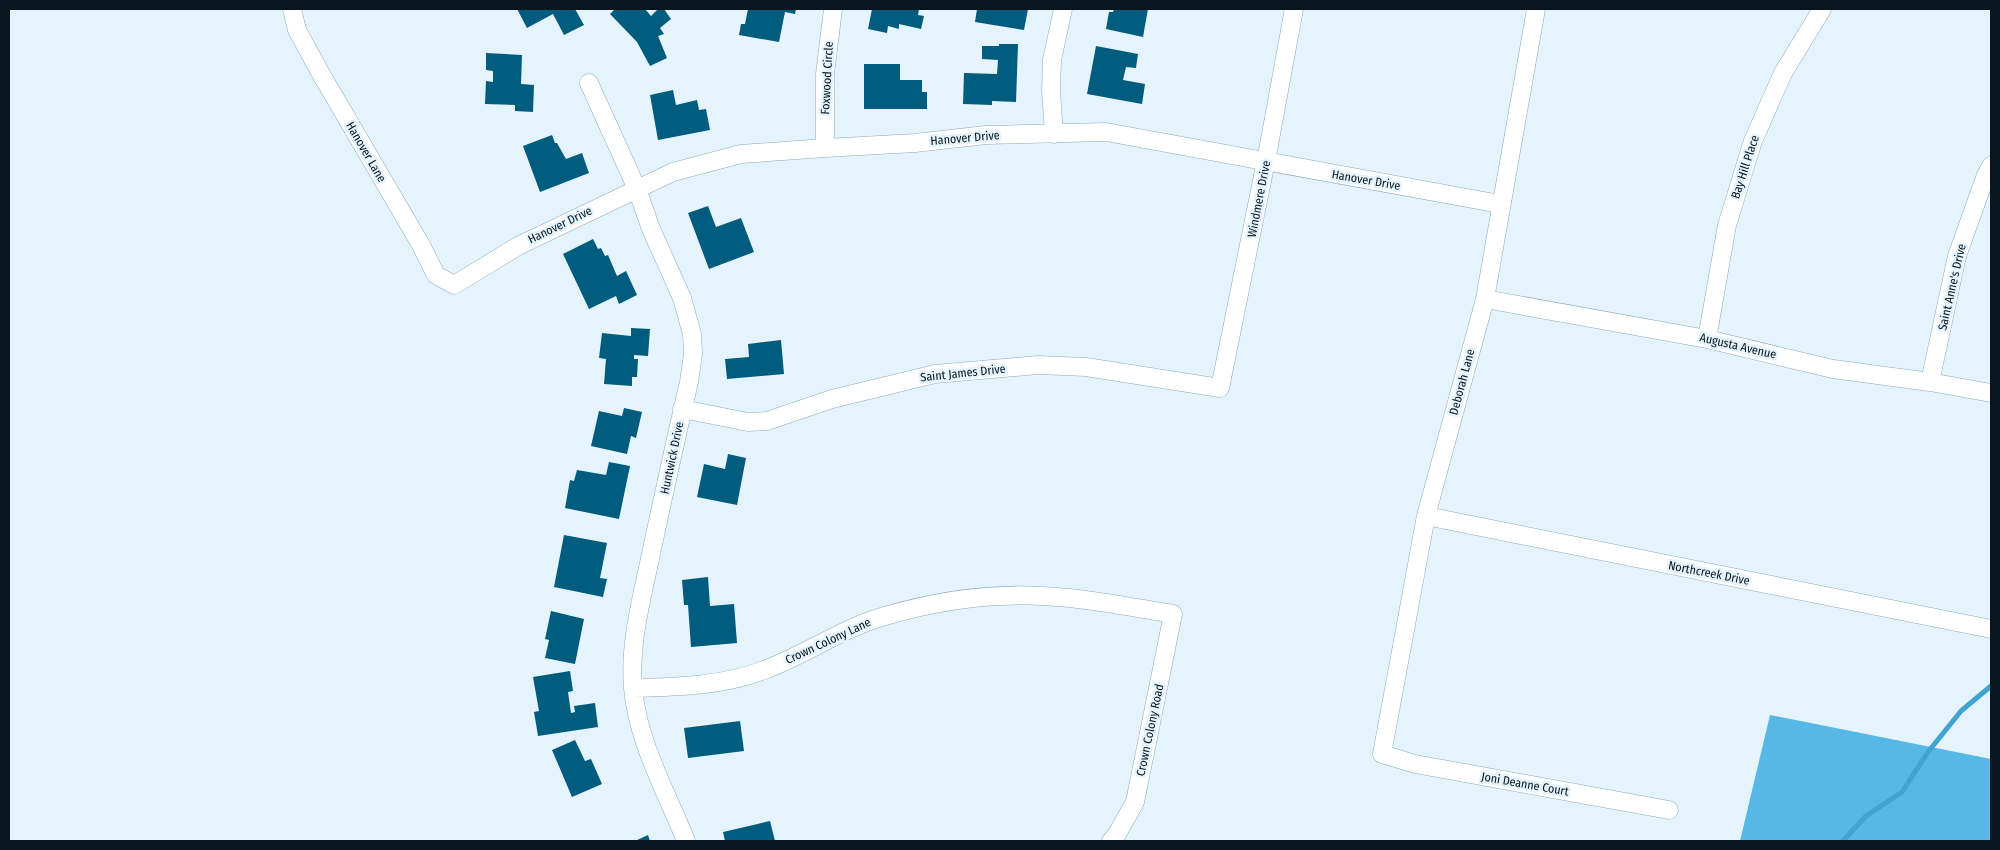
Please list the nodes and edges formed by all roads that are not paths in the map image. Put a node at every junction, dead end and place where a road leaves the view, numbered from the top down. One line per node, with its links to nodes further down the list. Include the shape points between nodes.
1 (292, 9): 14 (street, Hanover Lane, via 297,30 436,275)
2 (833, 9): 9 (street, Foxwood Circle, via 825,74)
3 (1063, 9): 8 (street, via 1052,60)
4 (1294, 9): 10 (street, Windmere Drive)
5 (1536, 9): 13 (street, Deborah Lane)
6 (1822, 9): 16 (street, Bay Hill Place, via 1783,73 1752,141 1727,225)
7 (589, 84): 12 (street, Huntwick Drive)
8 (1054, 134): 9 (street, Hanover Drive, via 986,135); 10 (street, Hanover Drive, via 1106,132)
9 (825, 148): 12 (street, Hanover Drive, via 741,154 673,172)
10 (1266, 161): 13 (street, Hanover Drive); 18 (street, Windmere Drive)
11 (1991, 166): 17 (street, Saint Anne's Drive, via 1957,256)
12 (637, 189): 14 (street, Hanover Drive, via 518,246); 20 (street, Huntwick Drive, via 682,298 692,334 693,354)
13 (1500, 204): 15 (street, Deborah Lane)
14 (454, 285)
15 (1485, 299): 16 (street, Augusta Avenue); 21 (street, Deborah Lane)
16 (1706, 339): 17 (street, Augusta Avenue, via 1833,369)
17 (1930, 382): 19 (street, Augusta Avenue)
18 (1220, 388): 20 (street, Saint James Drive, via 1086,367 1038,365 935,374 832,399 767,420 748,422)
19 (1991, 393)
20 (682, 409): 24 (street, Huntwick Drive, via 634,640)
21 (1426, 516): 23 (street, Northcreek Drive); 25 (street, Deborah Lane)
22 (1173, 614): 24 (street, Crown Colony Lane, via 1042,596 971,597 882,616 744,677 700,684); 28 (street, Crown Colony Road, via 1135,802)
23 (1991, 629)
24 (633, 688): 27 (street, Huntwick Drive, via 648,755)
25 (1382, 754): 26 (street, Joni Deanne Court, via 1415,764)
26 (1670, 810)
27 (686, 841)
28 (1111, 841)

